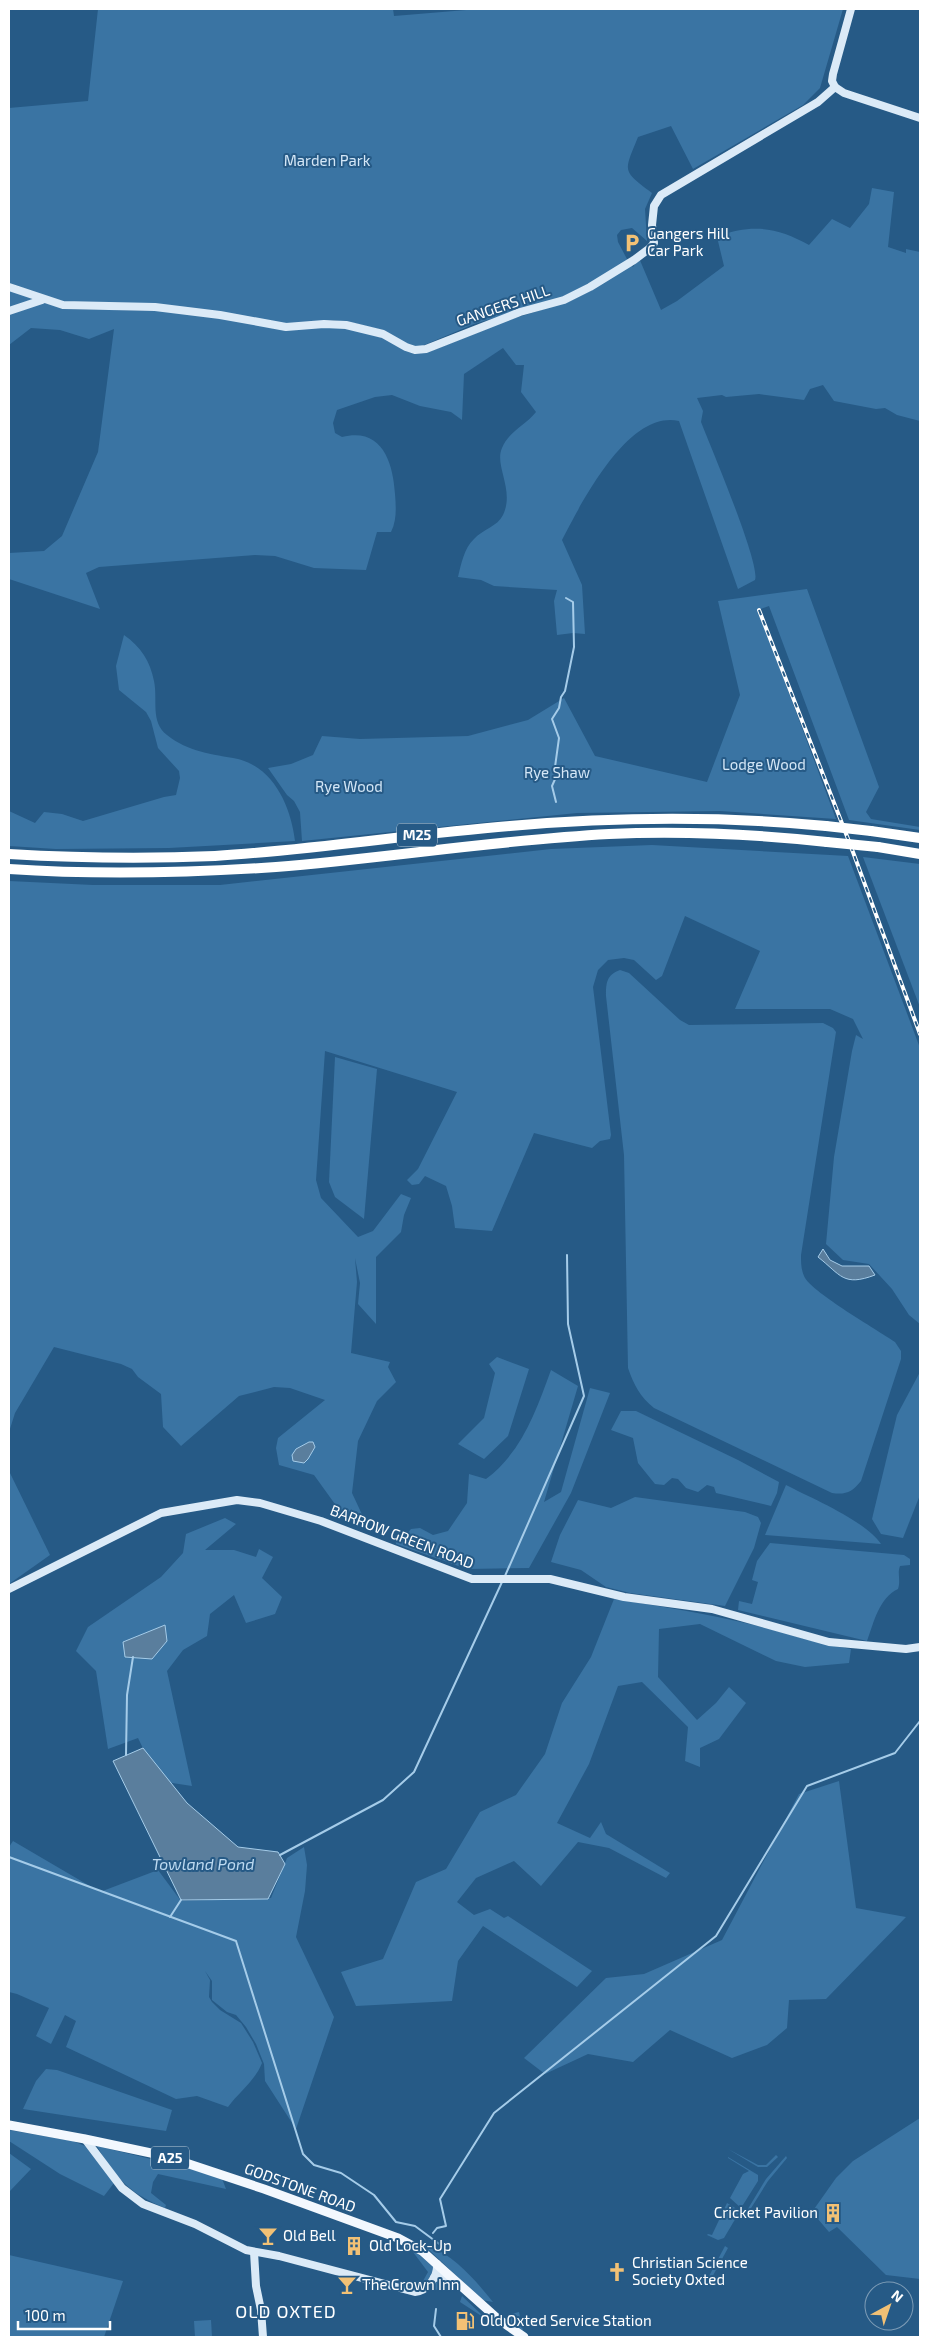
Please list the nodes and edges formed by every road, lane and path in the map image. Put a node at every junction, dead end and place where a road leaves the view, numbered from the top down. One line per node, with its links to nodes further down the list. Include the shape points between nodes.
1 (851, 9): 2 (street, via 833,74)
2 (835, 87): 3 (street, via 844,93); 5 (street, GANGERS HILL, via 818,102 661,196 654,206 654,244 634,260 564,300 520,312 426,349 411,348 383,334 346,325 286,327 192,311 63,305)
3 (920, 118)
4 (9, 287): 5 (street, GANGERS HILL)
5 (44, 300): 6 (street)
6 (9, 311)
7 (920, 838): 8 (highway, M25, bridge, via 826,826 731,820 634,819 510,826 215,856 113,858)
8 (9, 854)
9 (920, 854): 10 (highway, M25, bridge, via 878,847 706,833 610,834 211,871 110,873)
10 (9, 869)
11 (9, 1589): 12 (street, BARROW GREEN ROAD, via 161,1513 237,1500 321,1520 472,1579 550,1579 624,1597 712,1609 829,1642 906,1649)
12 (920, 1647)
13 (9, 2125): 14 (main road, GODSTONE ROAD / A25)
14 (84, 2138): 15 (street, via 122,2188 143,2204); 16 (main road, GODSTONE ROAD / A25, via 165,2156 254,2185 398,2238)
15 (254, 2252): 17 (street, via 415,2292 424,2289); 19 (street)
16 (437, 2264): 17 (street); 18 (main road, GODSTONE ROAD / A25)
17 (434, 2278): 18 (street)
18 (457, 2282): 20 (main road, GODSTONE ROAD / A25, via 498,2319)
19 (263, 2337)
20 (524, 2337)

